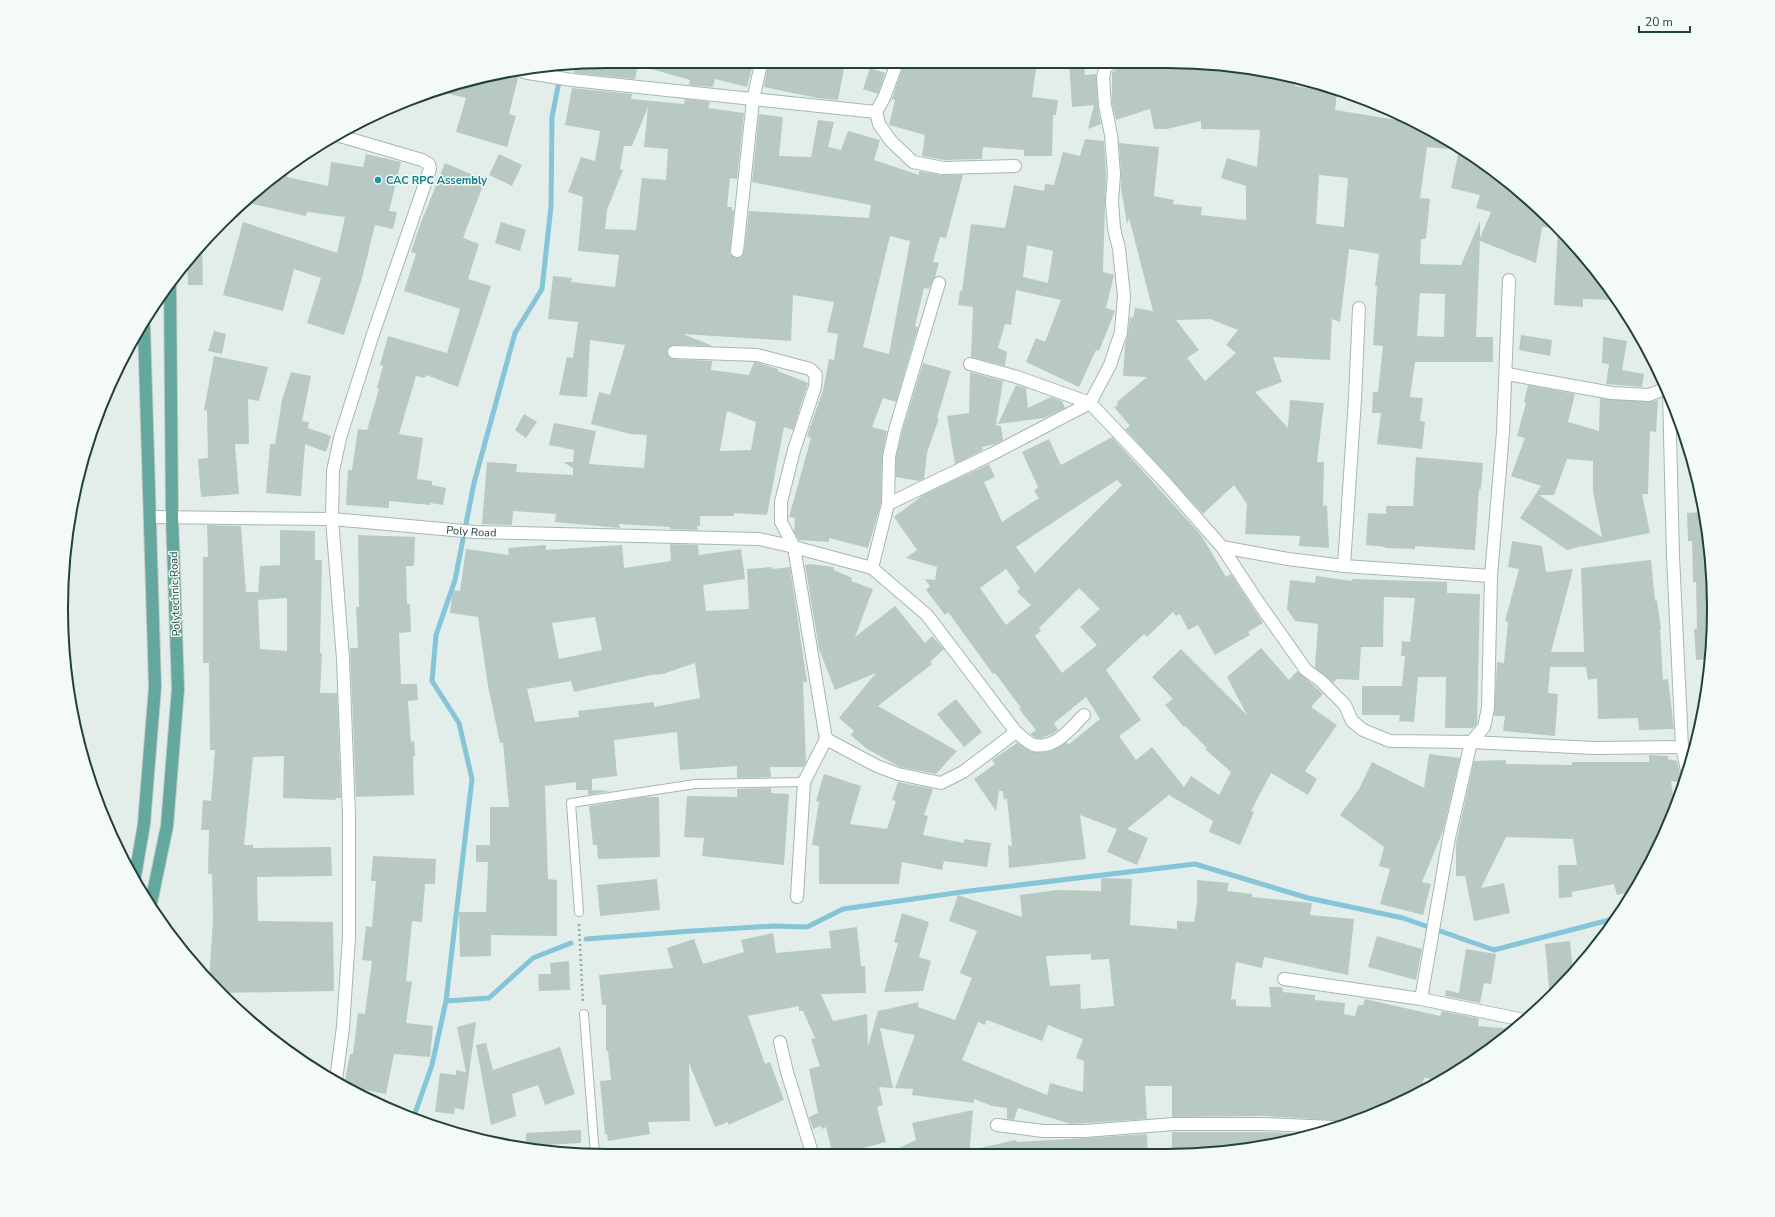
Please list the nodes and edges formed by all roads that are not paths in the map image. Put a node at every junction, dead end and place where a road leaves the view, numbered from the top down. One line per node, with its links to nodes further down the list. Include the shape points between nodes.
1 (760, 68): 5 (street)
2 (895, 68): 6 (street)
3 (1105, 68): 19 (street, via 1105,105 1111,135 1114,174 1112,202 1124,296 1120,332 1110,365)
4 (536, 73): 5 (street, via 572,80)
5 (753, 100): 6 (street); 9 (street)
6 (876, 112): 8 (street, via 879,124 891,142 913,162 943,168)
7 (344, 137): 24 (street, via 422,160 429,164 430,169 340,438 333,471)
8 (1014, 166)
9 (737, 251)
10 (1509, 280): 17 (street)
11 (939, 283): 21 (street, via 895,430 889,457)
12 (170, 293): 22 (main road, Polytechnic Road)
13 (1359, 308): 27 (street)
14 (144, 331): 23 (main road, Polytechnic Road)
15 (674, 352): 25 (street, via 757,355 810,369 816,375 781,502 781,522)
16 (970, 364): 19 (street, via 1017,377)
17 (1507, 374): 18 (street, via 1612,393 1649,395); 29 (street)
18 (1661, 390)
19 (1090, 403): 21 (street); 26 (street)
20 (1669, 409): 34 (street)
21 (888, 504): 28 (street)
22 (172, 516): 23 (street, Poly Road); 24 (street, Poly Road); 39 (main road, Polytechnic Road, via 178,689 167,826)
23 (150, 517): 37 (main road, Polytechnic Road, via 155,687 144,824)
24 (332, 519): 25 (street, Poly Road, via 475,532 759,539); 46 (street, via 350,815 349,937 343,1028)
25 (794, 547): 28 (street, Poly Road); 32 (street)
26 (1222, 547): 27 (street); 33 (street, via 1306,670 1345,705 1352,721 1363,730 1390,741)
27 (1344, 566): 29 (street)
28 (872, 568): 31 (street, via 927,615)
29 (1491, 576): 33 (street, via 1488,708 1484,727)
30 (1084, 714): 31 (street, via 1060,740 1047,745 1033,745)
31 (1016, 732): 32 (street, via 963,772 941,783 898,774 877,766)
32 (826, 739): 36 (street)
33 (1471, 742): 34 (street, via 1594,748); 42 (street, via 1449,838)
34 (1682, 746): 35 (street)
35 (1685, 760)
36 (804, 782): 38 (street); 40 (lane, via 695,784 570,803)
37 (136, 871)
38 (797, 896)
39 (152, 898)
40 (579, 912)
41 (1284, 979): 42 (street)
42 (1421, 999): 44 (street)
43 (584, 1014): 49 (lane)
44 (1518, 1019)
45 (780, 1042): 50 (street)
46 (337, 1076)
47 (997, 1125): 48 (street, via 1043,1131 1085,1131 1174,1124)
48 (1320, 1126)
49 (595, 1149)
50 (810, 1149)

